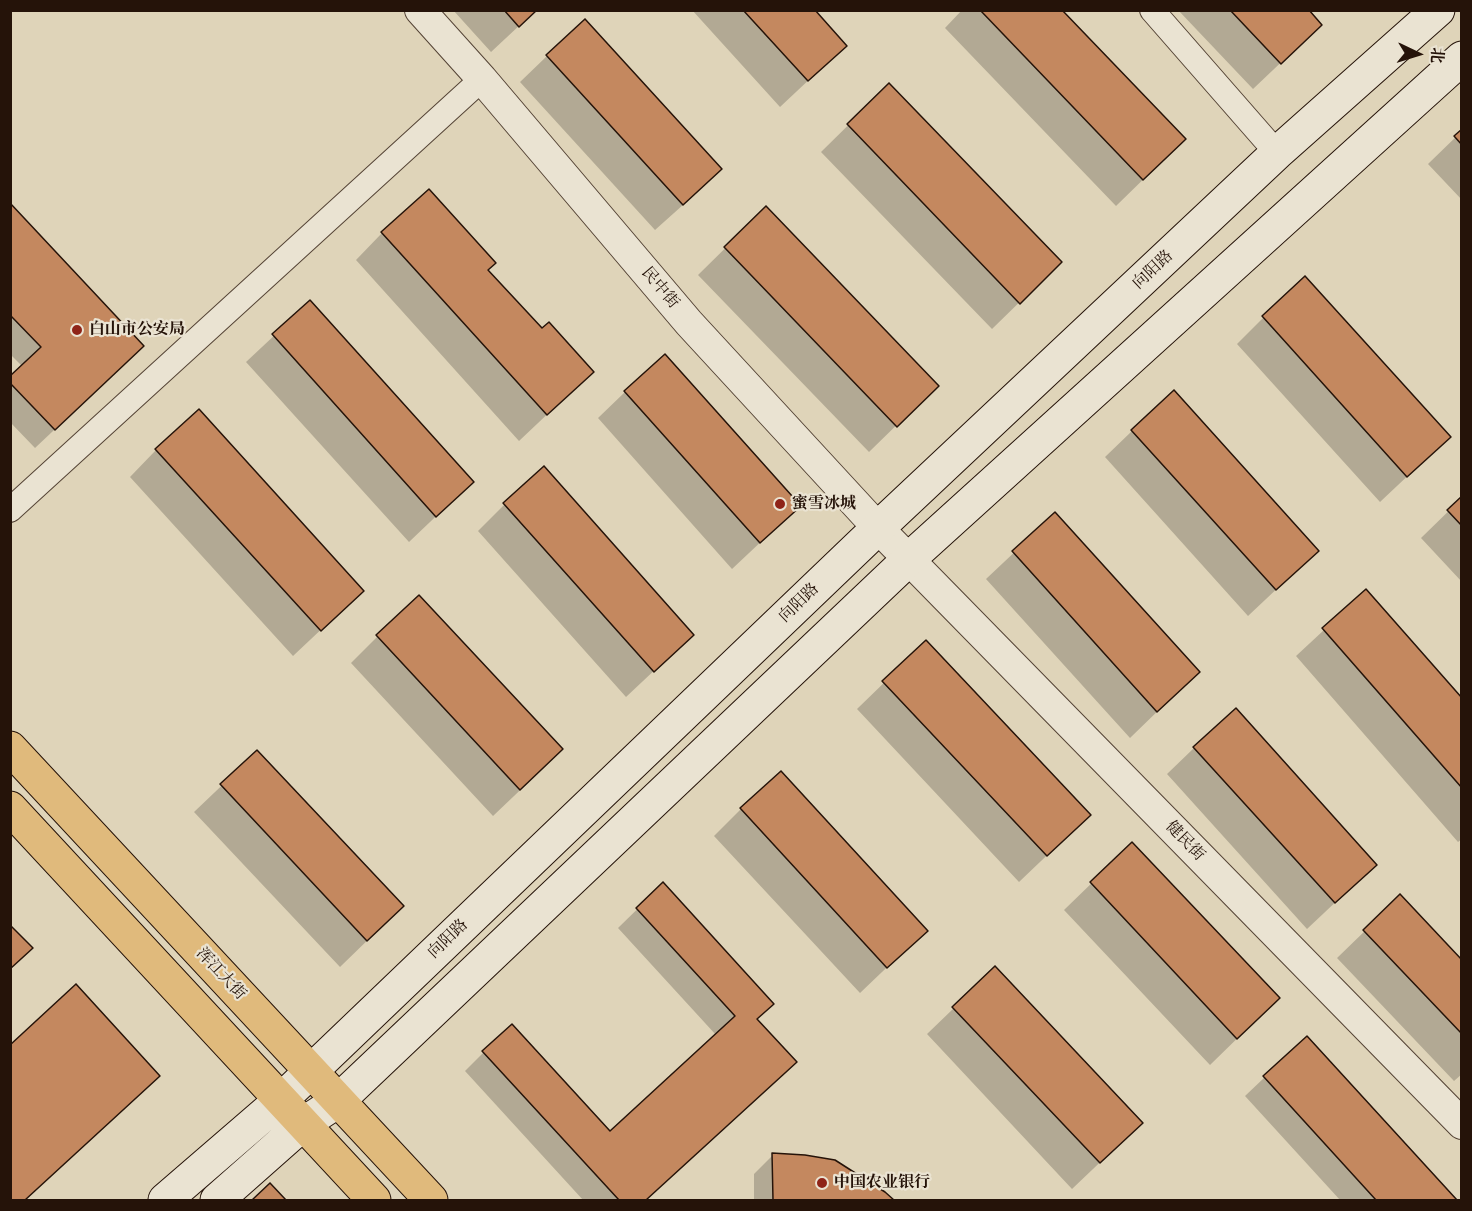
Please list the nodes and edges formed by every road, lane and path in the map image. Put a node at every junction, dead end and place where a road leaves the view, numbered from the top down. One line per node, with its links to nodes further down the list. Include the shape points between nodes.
1 (420, 10): 5 (street, 民中街)
2 (1152, 10): 6 (street)
3 (1438, 10): 6 (main road, 向阳路)
4 (1461, 58): 9 (main road)
5 (482, 79): 7 (street); 8 (street, 民中街, via 690,323)
6 (1277, 153): 8 (main road, 向阳路)
7 (10, 510)
8 (878, 528): 9 (street, 民中街); 12 (main road, 向阳路)
9 (909, 559): 14 (main road); 16 (street, 健民街)
10 (10, 748): 12 (main road, 浑江大街)
11 (10, 807): 13 (main road)
12 (310, 1070): 13 (main road, 向阳路); 14 (main road, 浑江大街)
13 (282, 1099): 15 (main road); 17 (main road, 向阳路)
14 (338, 1101): 15 (main road); 20 (main road, 浑江大街)
15 (303, 1124): 18 (main road); 19 (main road)
16 (1461, 1124)
17 (165, 1200)
18 (217, 1200)
19 (374, 1200)
20 (431, 1200)

